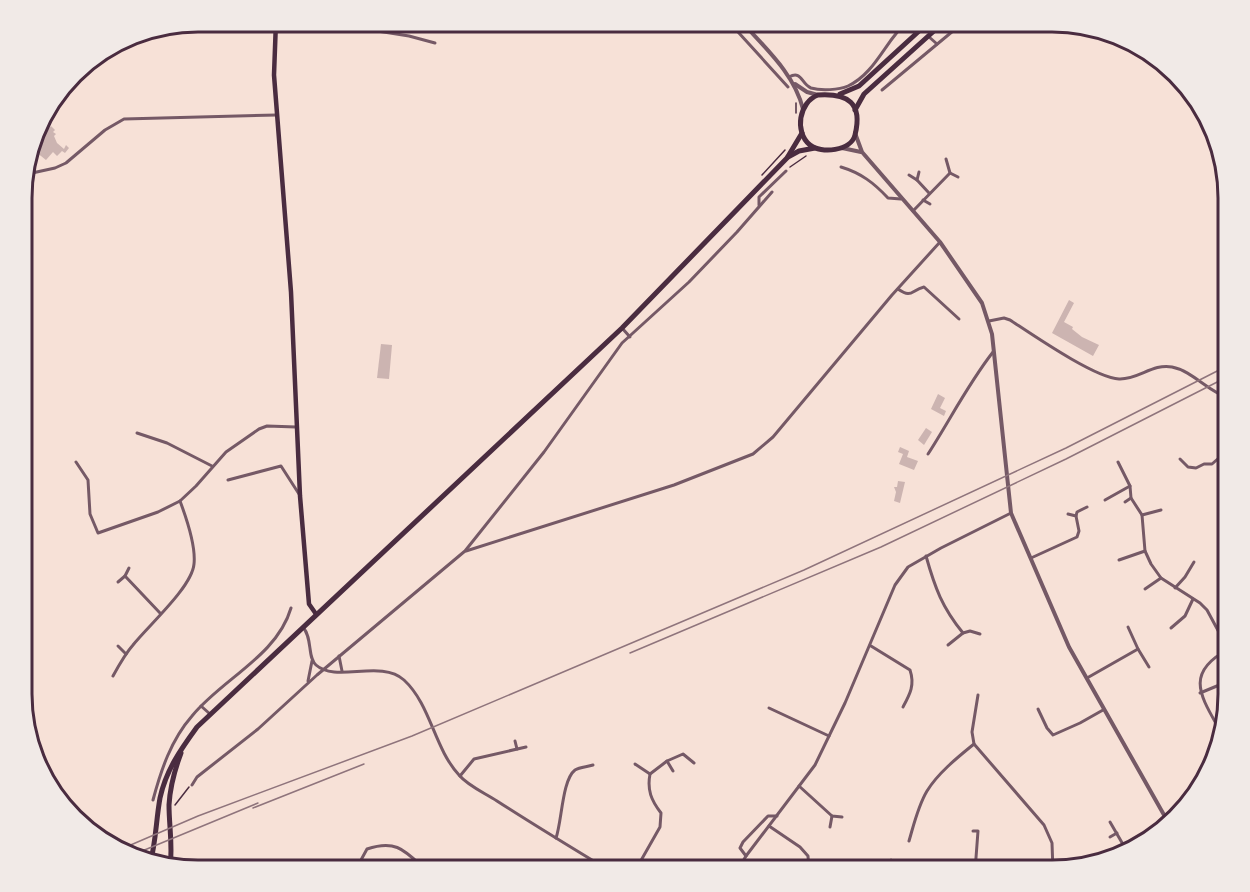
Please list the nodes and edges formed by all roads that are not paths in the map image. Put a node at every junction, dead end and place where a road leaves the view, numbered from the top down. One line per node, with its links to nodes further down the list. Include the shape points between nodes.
1 (276, 32): 23 (main road)
2 (384, 32): 11 (street)
3 (738, 32): 14 (street)
4 (751, 32): 13 (street)
5 (897, 32): 15 (street, via 883,54 850,85 816,88 808,86 799,75)
6 (917, 32): 20 (main road, via 859,86)
7 (923, 32): 10 (main road)
8 (933, 32): 10 (main road)
9 (952, 32): 12 (street)
10 (928, 36): 12 (street); 22 (main road, via 864,94)
11 (435, 43)
12 (937, 44): 18 (street)
13 (779, 64): 14 (street); 15 (street)
14 (772, 69): 17 (street)
15 (789, 77): 16 (street)
16 (795, 84): 19 (street); 21 (street)
17 (788, 87)
18 (882, 90)
19 (818, 95): 20 (main road); 21 (main road)
20 (836, 95): 22 (main road, via 849,100)
21 (803, 108): 24 (main road)
22 (855, 110): 25 (main road)
23 (277, 115): 33 (street, via 124,119 66,163); 54 (main road, via 291,292)
24 (802, 133): 26 (main road); 29 (main road)
25 (855, 133): 27 (main road); 28 (street)
26 (815, 148): 27 (main road); 29 (main road)
27 (842, 148): 28 (street)
28 (862, 152): 41 (street)
29 (787, 158): 50 (main road)
30 (946, 159): 35 (street)
31 (840, 167): 41 (street, via 856,172 888,198)
32 (786, 171): 44 (street, via 759,197)
33 (34, 172)
34 (918, 172): 38 (street)
35 (950, 173): 37 (street); 40 (street)
36 (909, 175): 38 (street)
37 (958, 177)
38 (917, 180): 40 (street)
39 (772, 192): 44 (street)
40 (929, 193): 42 (street)
41 (903, 199): 45 (street)
42 (923, 200): 43 (street); 45 (street)
43 (930, 204)
44 (759, 205): 51 (street, via 689,282)
45 (914, 211): 46 (street)
46 (940, 242): 47 (street); 49 (street, via 982,303)
47 (898, 289): 48 (street, via 911,294 924,287); 76 (street, via 773,437 753,454 674,485)
48 (959, 319)
49 (989, 321): 52 (street); 53 (street, via 1010,320 1081,364 1118,380 1164,367 1180,369)
50 (622, 328): 51 (street); 90 (main road)
51 (630, 337): 76 (street)
52 (994, 351): 56 (street); 71 (street)
53 (1218, 394)
54 (296, 427): 61 (street, via 259,429); 64 (main road)
55 (137, 433): 61 (street)
56 (928, 454)
57 (1180, 459): 58 (street, via 1188,467 1196,468)
58 (1218, 460)
59 (76, 462): 67 (street, via 88,480 90,514 98,533)
60 (1118, 462): 63 (street)
61 (212, 466): 67 (street)
62 (228, 480): 64 (street, via 280,466)
63 (1130, 486): 65 (street); 66 (street)
64 (300, 496): 90 (main road, via 309,604)
65 (1131, 498): 68 (street); 73 (street)
66 (1105, 500)
67 (180, 501): 89 (street, via 195,563 191,577)
68 (1125, 502)
69 (1087, 507): 74 (street)
70 (1161, 510): 73 (street)
71 (1011, 513): 77 (street); 78 (street)
72 (1068, 514): 74 (street)
73 (1142, 515): 75 (street)
74 (1076, 516): 78 (street, via 1077,537)
75 (1145, 551): 79 (street); 83 (street)
76 (465, 552): 103 (street)
77 (926, 556): 95 (street, via 947,613); 99 (street, via 908,567 895,585)
78 (1029, 558): 109 (street)
79 (1119, 560)
80 (1194, 562): 85 (street)
81 (129, 568): 82 (street)
82 (125, 576): 84 (street); 89 (street)
83 (1161, 578): 85 (street); 86 (street)
84 (118, 582)
85 (1175, 588): 87 (street)
86 (1145, 589)
87 (1193, 599): 93 (street, via 1185,616); 94 (street, via 1207,610)
88 (291, 608): 116 (street, via 287,624)
89 (160, 613): 101 (street)
90 (316, 614): 91 (main road)
91 (303, 627): 104 (street, via 310,638); 121 (main road)
92 (1128, 627): 100 (street)
93 (1171, 627)
94 (1218, 630)
95 (963, 633): 96 (street); 98 (street)
96 (980, 634)
97 (118, 645): 101 (street)
98 (948, 645)
99 (871, 646): 115 (street, via 910,670 912,689); 123 (street)
100 (1138, 649): 105 (street); 109 (street)
101 (126, 654): 108 (street)
102 (1218, 654): 112 (street, via 1202,670)
103 (339, 656): 106 (street); 107 (street)
104 (312, 659): 106 (street); 110 (street)
105 (1149, 667)
106 (324, 669): 107 (street); 110 (street)
107 (342, 671): 135 (street, via 396,674 405,681)
108 (113, 676)
109 (1085, 678): 120 (street)
110 (307, 683): 136 (street)
111 (1218, 686): 112 (street)
112 (1200, 693): 122 (street)
113 (978, 695): 125 (street)
114 (903, 696): 115 (street)
115 (907, 698): 117 (street)
116 (201, 706): 121 (street); 138 (street, via 176,739)
117 (903, 707)
118 (769, 708): 123 (street)
119 (1038, 709): 120 (street, via 1053,735)
120 (1103, 710): 142 (street)
121 (210, 714): 126 (main road)
122 (1216, 723)
123 (829, 736): 137 (street)
124 (515, 741): 128 (street)
125 (974, 744): 150 (street, via 927,790); 162 (street, via 1044,825 1052,843)
126 (184, 745): 152 (main road, via 160,796); 154 (main road, via 172,786)
127 (526, 747): 128 (street)
128 (518, 749): 135 (street, via 474,759)
129 (667, 761): 130 (street, via 682,754); 133 (street); 134 (street)
130 (694, 763)
131 (635, 764): 134 (street)
132 (593, 765): 149 (street, via 573,772 566,785)
133 (673, 771)
134 (650, 774): 158 (street, via 648,788 662,813 660,827)
135 (460, 776): 149 (street)
136 (192, 785)
137 (799, 786): 139 (street); 140 (street)
138 (153, 800)
139 (777, 816): 144 (street); 153 (street, via 768,816 743,842 740,848)
140 (832, 816): 141 (street); 145 (street)
141 (842, 817)
142 (1165, 817)
143 (1110, 822): 147 (street)
144 (770, 826): 153 (street); 160 (street, via 800,847)
145 (830, 827)
146 (983, 832): 161 (street, via 976,831)
147 (1117, 833): 148 (street); 151 (street)
148 (1110, 837)
149 (556, 838): 157 (street)
150 (909, 841)
151 (1123, 844)
152 (152, 854)
153 (746, 856): 159 (street)
154 (171, 858)
155 (361, 860): 156 (street, via 367,849 384,843 403,850)
156 (414, 860)
157 (592, 860)
158 (641, 860)
159 (744, 860)
160 (809, 860)
161 (975, 860)
162 (1053, 860)

